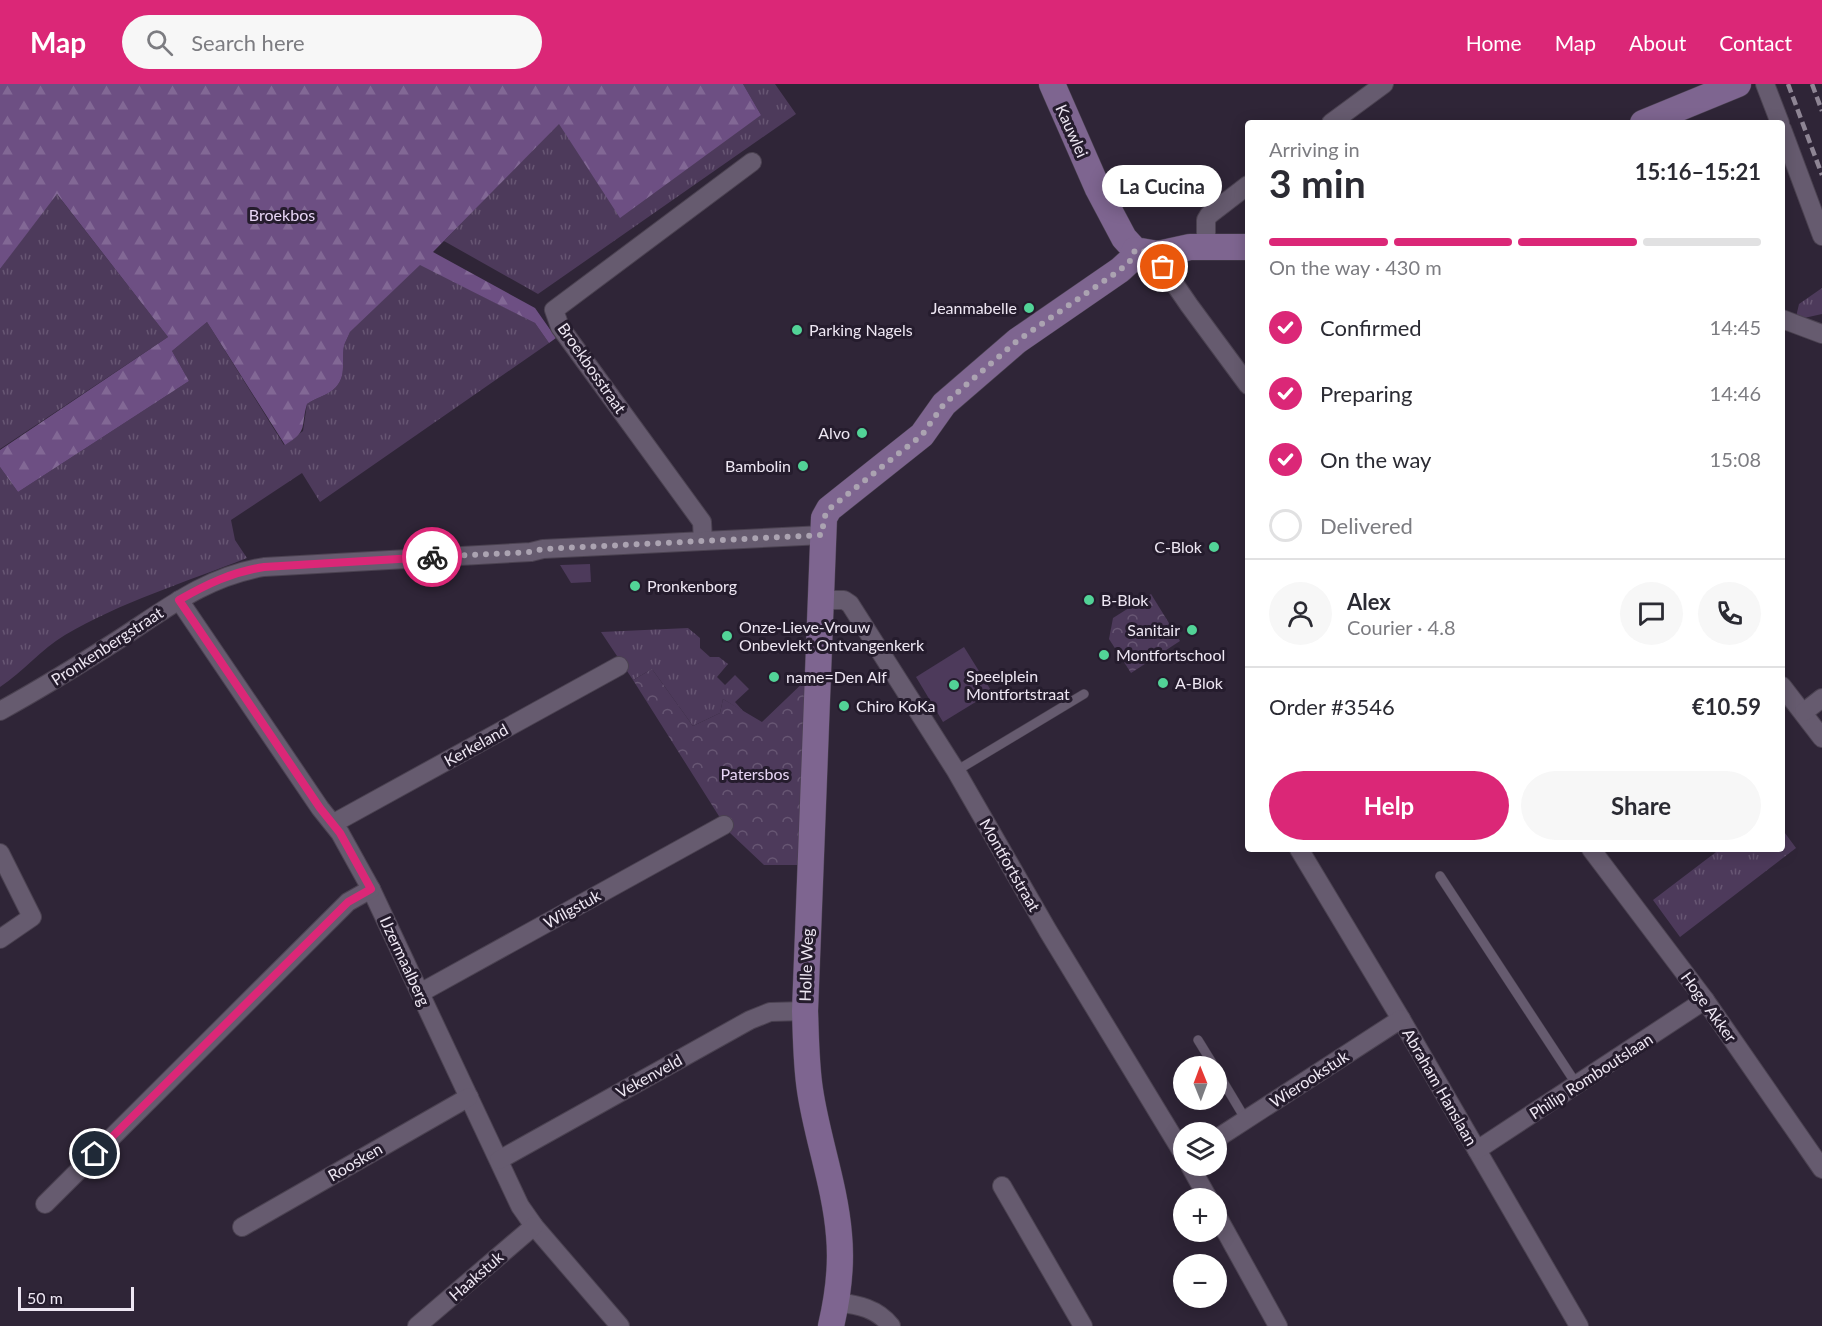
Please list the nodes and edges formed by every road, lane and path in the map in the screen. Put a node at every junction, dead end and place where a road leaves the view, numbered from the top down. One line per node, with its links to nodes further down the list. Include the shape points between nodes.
1 (1052, 84): 14 (street, Kauwlei, via 1124,238)
2 (1384, 84): 5 (street)
3 (1738, 84): 6 (street)
4 (1765, 84): 7 (street)
5 (1335, 120)
6 (1650, 120)
7 (1779, 120)
8 (1785, 137): 11 (street)
9 (752, 162): 19 (street, Broekbosstraat, via 554,310 560,327 702,522)
10 (1245, 186): 12 (street, via 1211,212 1206,220)
11 (1822, 237)
12 (1206, 246): 13 (street); 14 (street)
13 (1245, 247)
14 (1147, 252): 17 (street, via 1163,267); 18 (street, Holle Weg, via 1017,341 944,404 922,435 826,512)
15 (1785, 320): 16 (street)
16 (1822, 334)
17 (1245, 381)
18 (822, 535): 19 (street, Pronkenbergstraat); 21 (street, Holle Weg)
19 (703, 541): 20 (street, Pronkenbergstraat, via 264,567 238,571)
20 (179, 600): 26 (street, Pronkenbergstraat); 30 (street, IJzermaalberg)
21 (820, 600): 29 (street, Montfortstraat, via 844,600 850,604); 40 (street, Holle Weg)
22 (619, 666): 30 (street, Kerkeland)
23 (1785, 690): 27 (street)
24 (1084, 694): 29 (lane)
25 (1822, 698): 27 (street)
26 (0, 711)
27 (1804, 712): 28 (street)
28 (1822, 738)
29 (956, 771): 49 (street, Montfortstraat)
30 (334, 823): 36 (street, IJzermaalberg)
31 (724, 825): 38 (street, Wilgstuk)
32 (1301, 852): 41 (street, Abraham Hanslaan)
33 (1594, 852): 39 (street, Hoge Akker)
34 (0, 853): 37 (street, via 32,917)
35 (1440, 876): 44 (lane)
36 (371, 889): 38 (street, IJzermaalberg); 54 (street, via 348,902)
37 (0, 939)
38 (420, 993): 46 (street, IJzermaalberg)
39 (1705, 1000): 44 (street, Philip Romboutslaan); 52 (street, Hoge Akker)
40 (805, 1011): 51 (street, Vekenveld, via 770,1012 750,1020); 58 (street, Holle Weg, via 810,1091 839,1234 840,1272)
41 (1401, 1019): 47 (street, Wierookstuk); 50 (street, Abraham Hanslaan)
42 (1198, 1040): 43 (lane)
43 (1208, 1056)
44 (1577, 1085): 50 (street, Philip Romboutslaan)
45 (1227, 1088): 47 (lane)
46 (469, 1097): 51 (street, IJzermaalberg); 56 (street, Roosken)
47 (1246, 1119): 48 (street, Wierookstuk)
48 (1227, 1132)
49 (1173, 1137)
50 (1477, 1150): 64 (street, Abraham Hanslaan)
51 (499, 1160): 55 (street, IJzermaalberg)
52 (1822, 1169)
53 (1002, 1186): 62 (street)
54 (45, 1203)
55 (534, 1226): 59 (street, Haakstuk); 60 (street, IJzermaalberg)
56 (242, 1227)
57 (1227, 1234): 63 (street)
58 (834, 1314): 61 (street, via 873,1311)
59 (417, 1326)
60 (620, 1326)
61 (891, 1326)
62 (1083, 1326)
63 (1278, 1326)
64 (1579, 1326)

